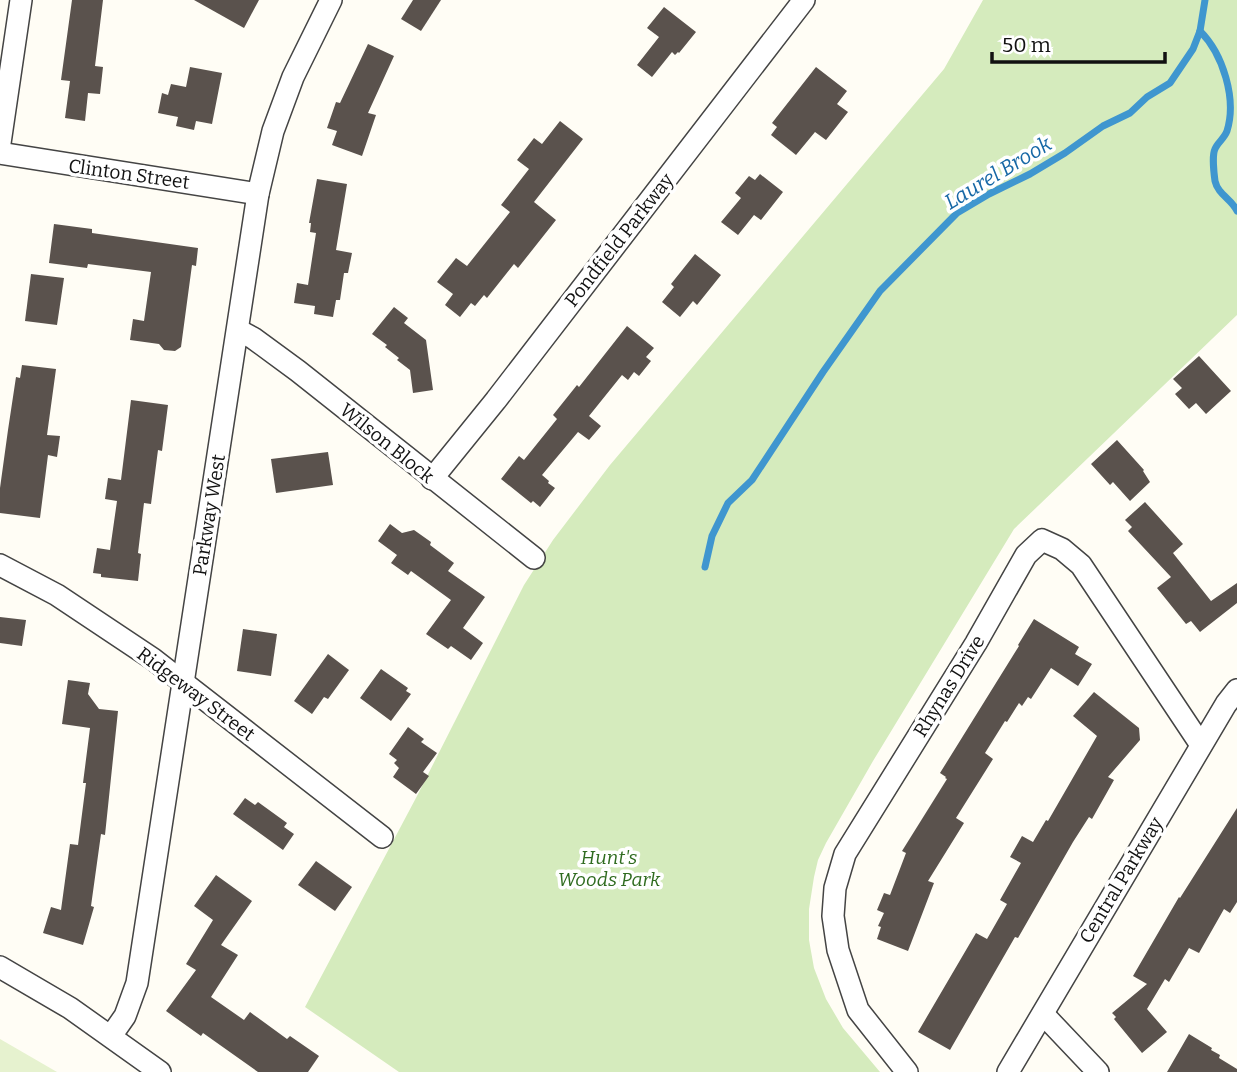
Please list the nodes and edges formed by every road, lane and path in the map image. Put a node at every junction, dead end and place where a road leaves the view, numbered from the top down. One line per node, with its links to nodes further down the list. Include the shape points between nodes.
1 (21, 0): 4 (street)
2 (331, 0): 7 (street, Parkway West, via 293,77 273,131)
3 (804, 0): 9 (street, Pondfield Parkway)
4 (2, 108): 5 (street)
5 (0, 143)
6 (0, 153): 7 (street, Clinton Street)
7 (258, 194): 8 (street, Parkway West)
8 (238, 330): 9 (street, Wilson Block, via 298,371); 12 (street, Parkway West)
9 (432, 479): 10 (street, Wilson Block)
10 (534, 558)
11 (0, 565): 12 (street, Ridgeway Street, via 57,595)
12 (183, 682): 15 (street, Ridgeway Street); 18 (street, Parkway West, via 137,983 125,1016)
13 (1237, 690): 14 (street, Central Parkway)
14 (1201, 745): 17 (street, Central Parkway); 20 (street, Rhynas Drive, via 1081,565 1042,540 1026,555 845,854 835,887 838,950 858,1010)
15 (382, 838)
16 (0, 967): 18 (street)
17 (1043, 1014): 21 (street, Central Parkway); 22 (street)
18 (111, 1036): 19 (street)
19 (160, 1072)
20 (907, 1072)
21 (1008, 1072)
22 (1098, 1072)

